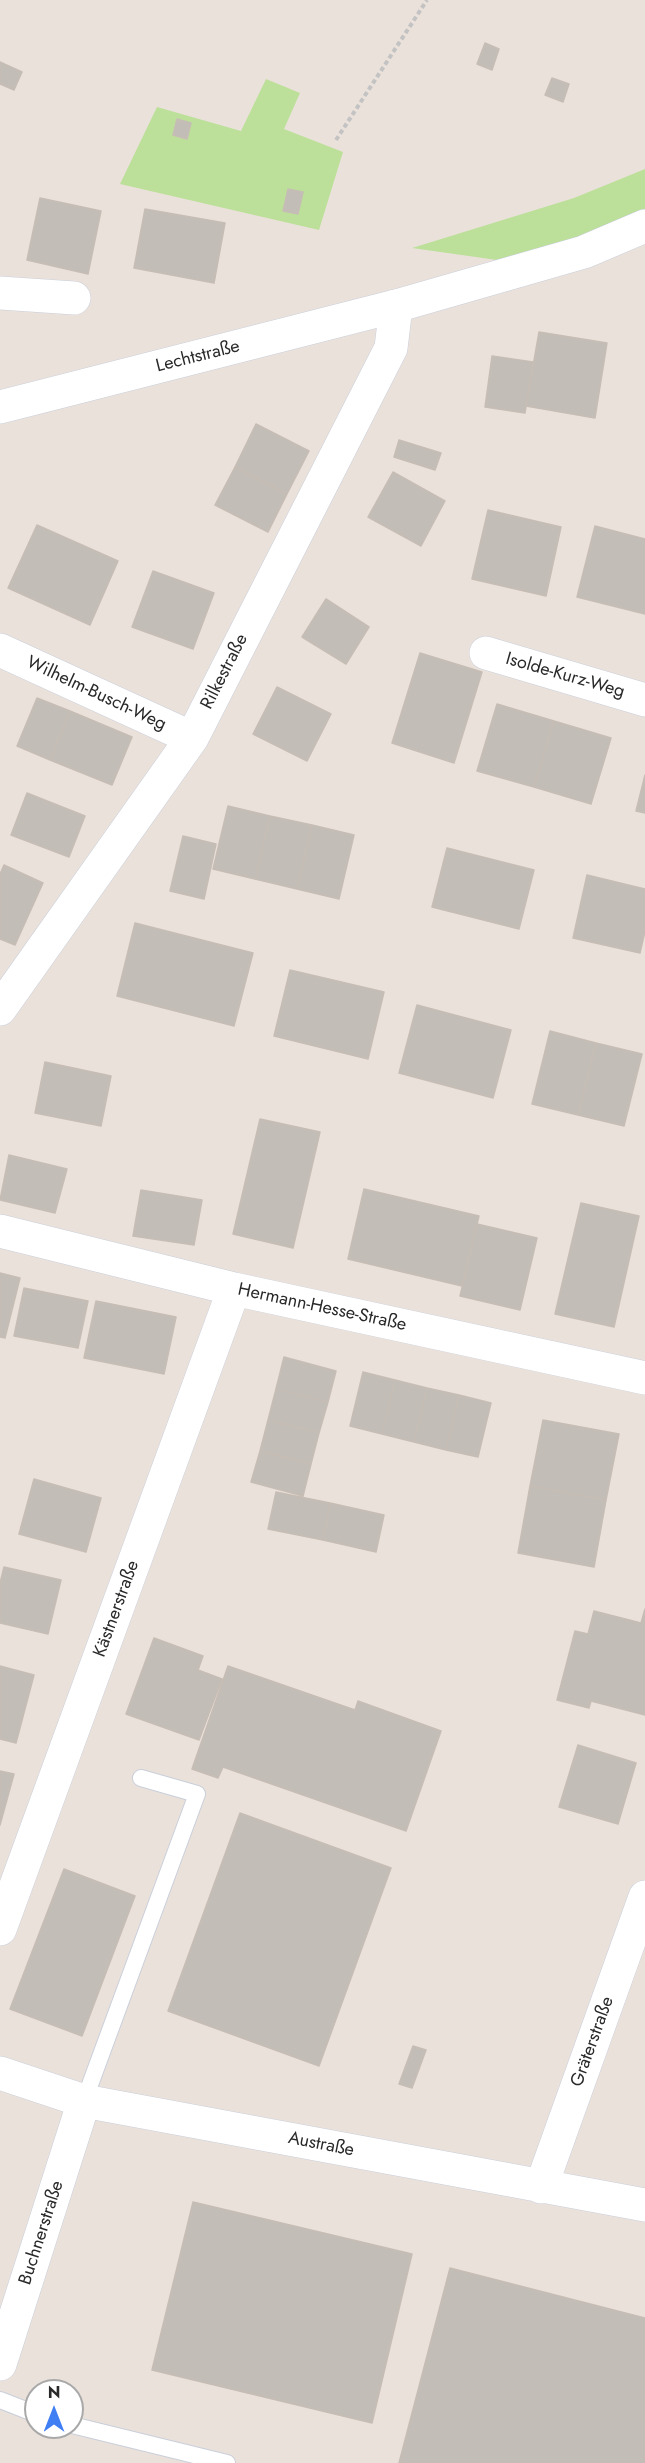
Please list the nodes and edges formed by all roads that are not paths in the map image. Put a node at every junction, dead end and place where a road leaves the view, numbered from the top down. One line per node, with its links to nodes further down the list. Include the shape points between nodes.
1 (645, 226): 4 (street, Lechtstraße, via 584,252)
2 (0, 293): 3 (street)
3 (74, 298)
4 (396, 306): 5 (street, Lechtstraße); 9 (street, Rilkestraße, via 391,348)
5 (0, 407)
6 (0, 650): 9 (street, Wilhelm-Busch-Weg)
7 (486, 653): 8 (street, Isolde-Kurz-Weg)
8 (645, 699)
9 (192, 738): 10 (street, Rilkestraße)
10 (0, 1009)
11 (0, 1231): 12 (street, Hermann-Hesse-Straße)
12 (234, 1289): 13 (street, Hermann-Hesse-Straße); 16 (street, Kästnerstraße)
13 (645, 1378)
14 (141, 1778): 18 (lane, via 197,1794)
15 (645, 1897): 19 (street, Gräterstraße)
16 (0, 1929)
17 (0, 2073): 18 (street, Austraße)
18 (84, 2101): 19 (street, Austraße); 21 (street, Buchnerstraße)
19 (541, 2187): 20 (street, Austraße)
20 (645, 2205)
21 (0, 2364)
22 (0, 2400): 23 (lane)
23 (24, 2409)
24 (84, 2428): 25 (lane)
25 (227, 2463)

